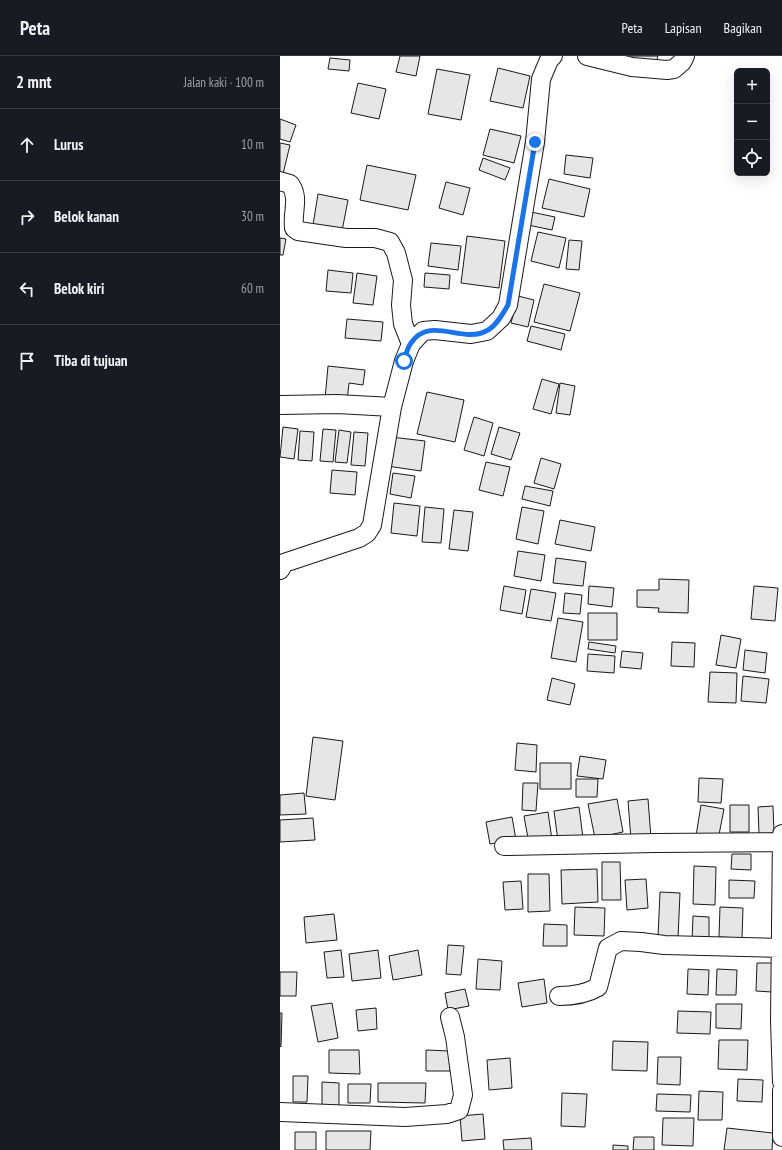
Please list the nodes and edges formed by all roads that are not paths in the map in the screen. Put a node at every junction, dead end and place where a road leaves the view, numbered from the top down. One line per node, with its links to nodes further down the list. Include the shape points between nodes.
1 (553, 56): 5 (street, via 541,79 535,142 508,305 501,318 487,331 471,334 423,331)
2 (587, 56): 3 (street, via 632,67 667,70 674,69)
3 (685, 56)
4 (280, 181): 5 (street, via 290,184 296,195 293,219 294,228 298,232 346,238 375,238 390,242 396,253 403,280 403,324)
5 (410, 344): 7 (street)
6 (280, 405): 7 (street, via 337,404)
7 (392, 407): 8 (street, via 372,525 367,533)
8 (281, 565)
9 (782, 834): 10 (street)
10 (782, 842): 11 (street); 12 (street)
11 (504, 846)
12 (781, 948): 13 (street, via 664,945 621,941 608,948 598,987 589,992); 15 (street)
13 (559, 996)
14 (450, 1017): 17 (street, via 463,1095 459,1110 447,1114 405,1117)
15 (782, 1082)
16 (782, 1090): 18 (street)
17 (280, 1112)
18 (782, 1137)

